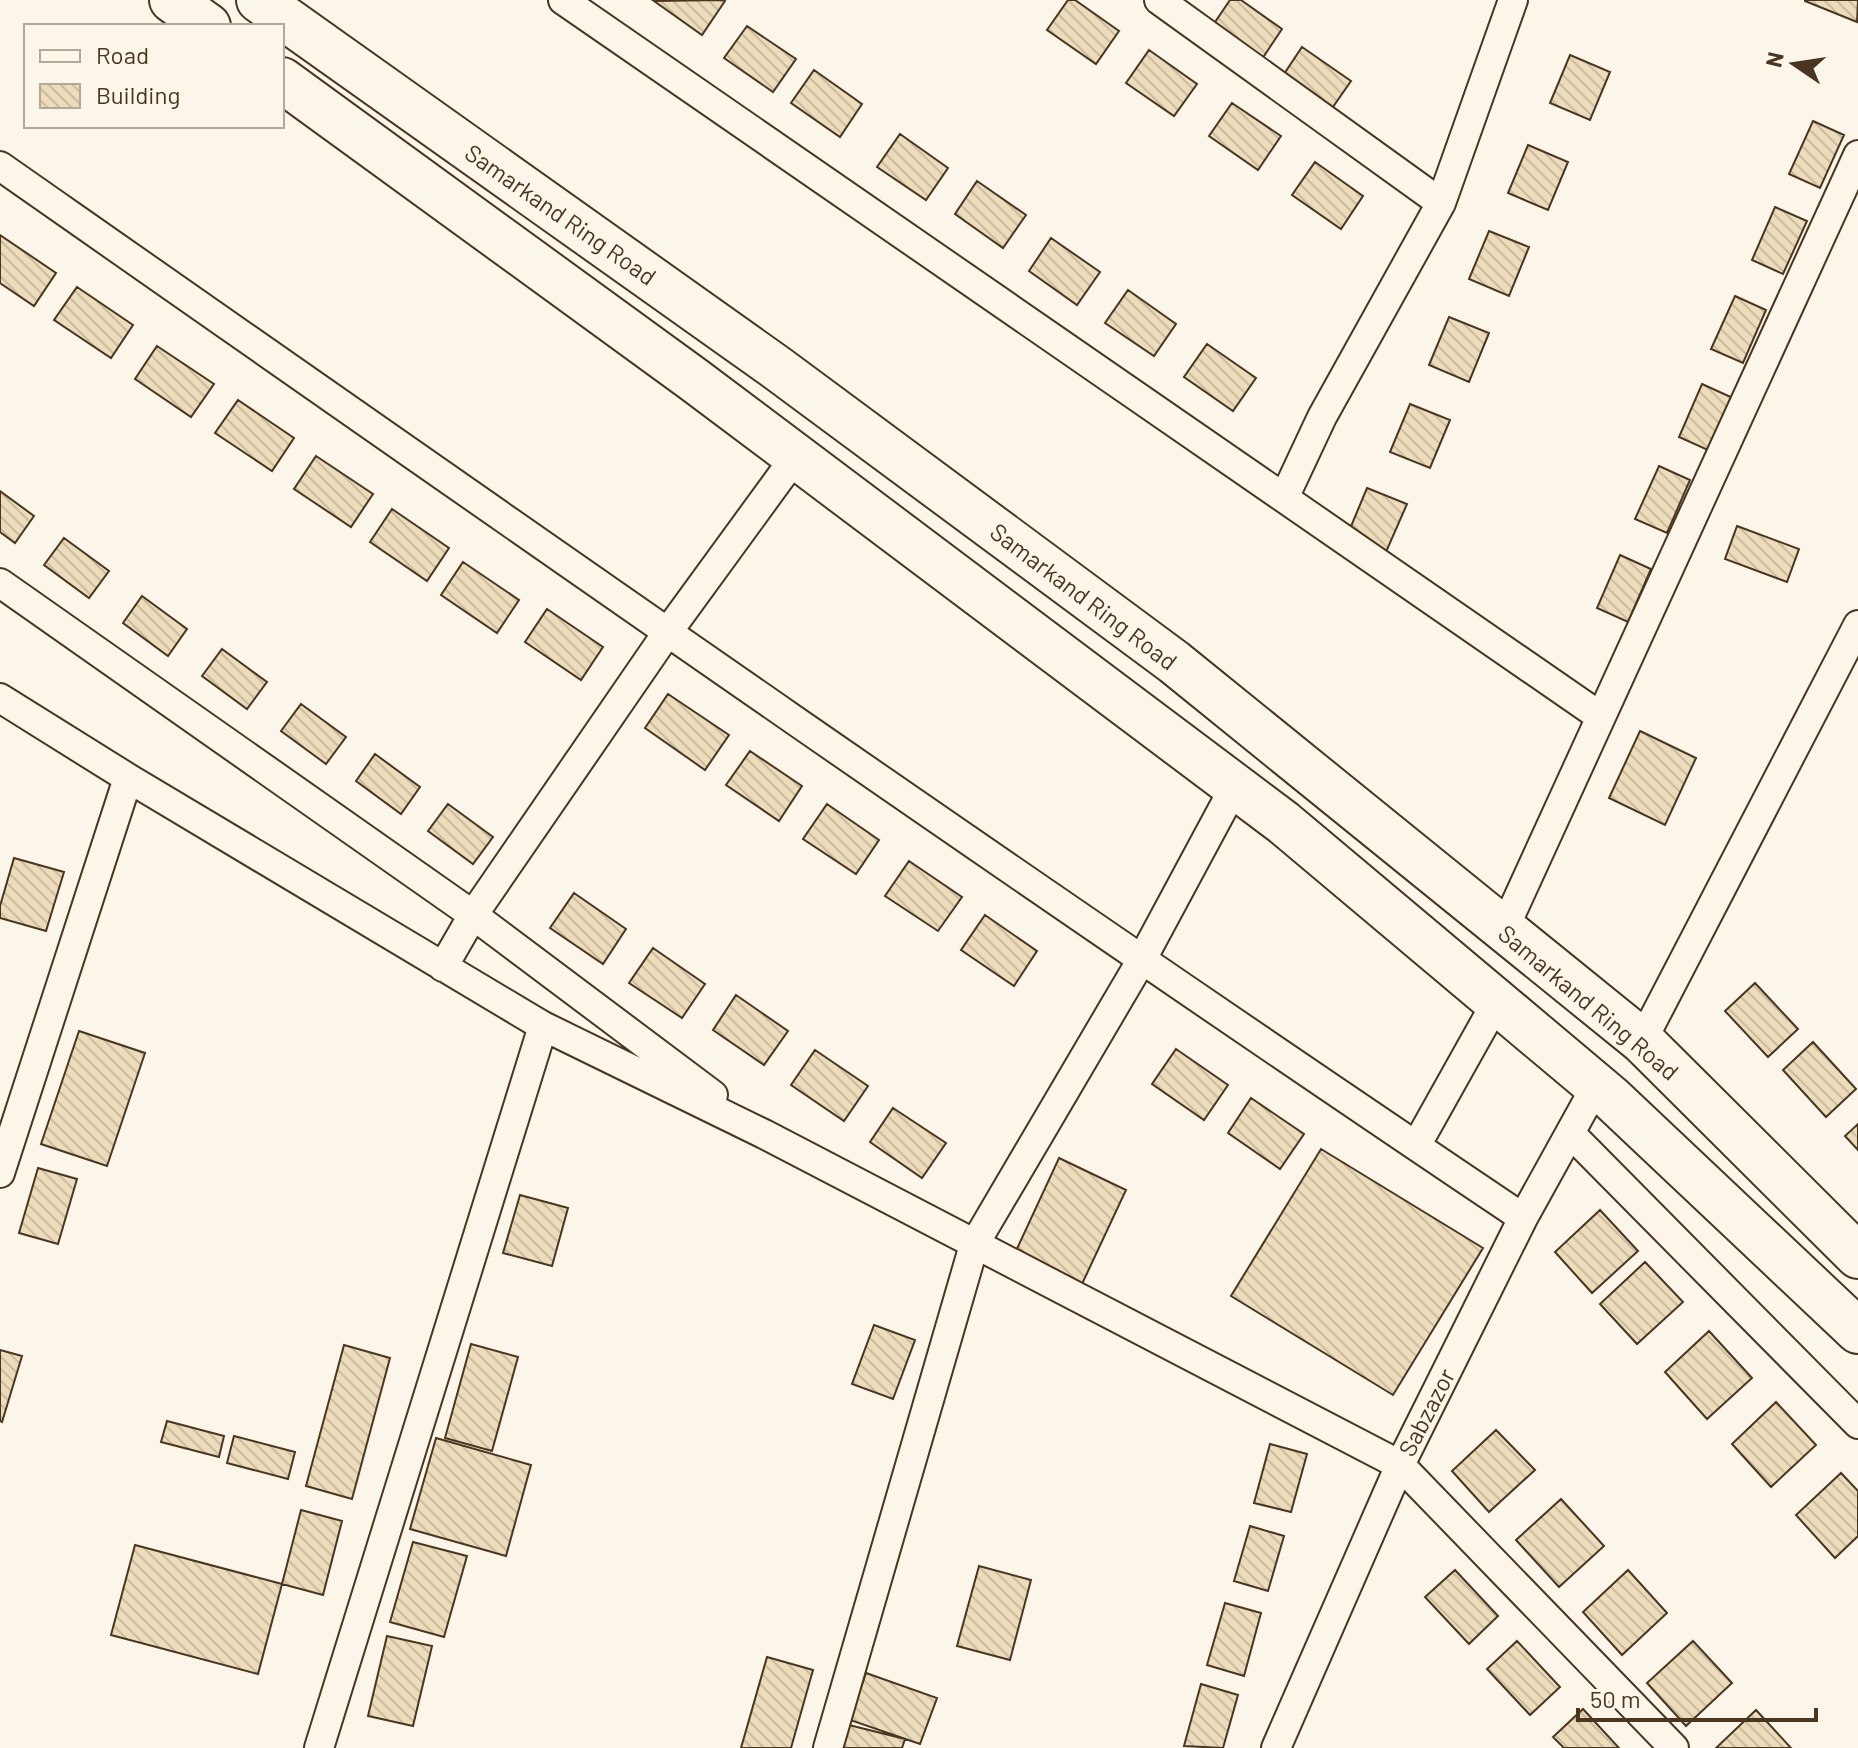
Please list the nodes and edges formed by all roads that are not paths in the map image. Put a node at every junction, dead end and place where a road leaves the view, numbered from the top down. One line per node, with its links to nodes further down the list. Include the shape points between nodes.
1 (172, 0): 6 (highway)
2 (259, 0): 19 (highway, Samarkand Ring Road, via 777,368 1174,662)
3 (1159, 0): 10 (street)
4 (1513, 0): 10 (street)
5 (570, 2): 12 (street)
6 (205, 24)
7 (284, 81): 11 (highway)
8 (1858, 155): 17 (street)
9 (0, 166): 15 (street)
10 (1441, 203): 12 (street, via 1322,417)
11 (796, 456): 15 (street); 20 (highway)
12 (1284, 498): 17 (street)
13 (0, 583): 22 (street)
14 (1858, 625): 28 (street)
15 (667, 633): 22 (street); 24 (street)
16 (0, 698): 18 (street)
17 (1601, 717): 23 (street)
18 (128, 778): 25 (street); 33 (street)
19 (1324, 781): 21 (highway); 23 (highway, Samarkand Ring Road)
20 (1235, 786): 21 (highway); 24 (street)
21 (1284, 823): 26 (highway)
22 (473, 915): 25 (street); 31 (street)
23 (1504, 929): 28 (highway, Samarkand Ring Road)
24 (1141, 961): 32 (street); 35 (street)
25 (443, 967): 27 (street)
26 (1496, 1003): 29 (highway); 32 (street)
27 (543, 1026): 31 (street); 40 (street)
28 (1642, 1041): 36 (highway, Samarkand Ring Road)
29 (1596, 1086): 30 (street, Sabzazor); 37 (highway)
30 (1570, 1133): 34 (street, Sabzazor); 38 (street)
31 (764, 1134): 35 (street)
32 (1416, 1146): 34 (street)
33 (0, 1173)
34 (1523, 1218): 39 (street, Sabzazor)
35 (974, 1245): 39 (street); 41 (street)
36 (1858, 1256)
37 (1858, 1331)
38 (1858, 1424)
39 (1400, 1465): 42 (street, Sabzazor); 43 (street)
40 (319, 1748)
41 (828, 1748)
42 (1276, 1748)
43 (1674, 1748)

